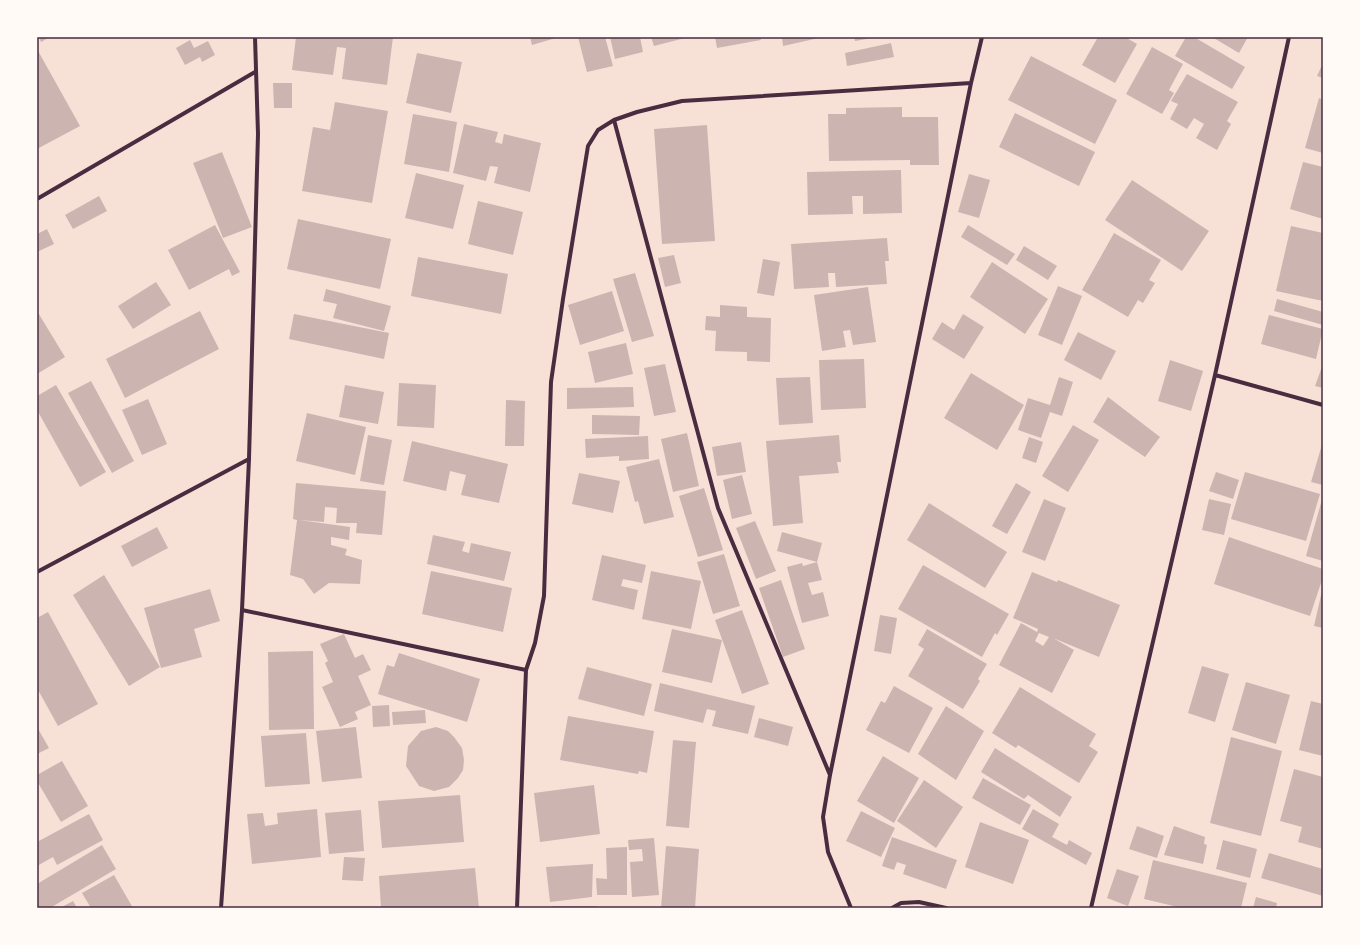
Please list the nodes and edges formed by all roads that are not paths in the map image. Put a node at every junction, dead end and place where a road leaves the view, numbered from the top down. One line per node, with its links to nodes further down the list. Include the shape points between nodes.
1 (255, 37): 4 (street)
2 (982, 37): 5 (street)
3 (1289, 37): 8 (street)
4 (255, 72): 7 (street); 10 (street, via 258,134)
5 (970, 82): 6 (street, via 682,101); 14 (street)
6 (614, 120): 13 (street, via 598,130 588,146 563,299 551,382 544,596 536,643); 14 (street, via 718,508)
7 (37, 199)
8 (1215, 375): 9 (street); 20 (street)
9 (1323, 405)
10 (249, 459): 11 (street); 12 (street)
11 (37, 572)
12 (242, 610): 13 (street); 15 (street)
13 (526, 670): 16 (street)
14 (830, 776): 17 (street, via 822,817 828,852)
15 (221, 908)
16 (517, 908)
17 (851, 908)
18 (892, 908): 19 (street, via 901,903 919,902)
19 (946, 908)
20 (1091, 908)

